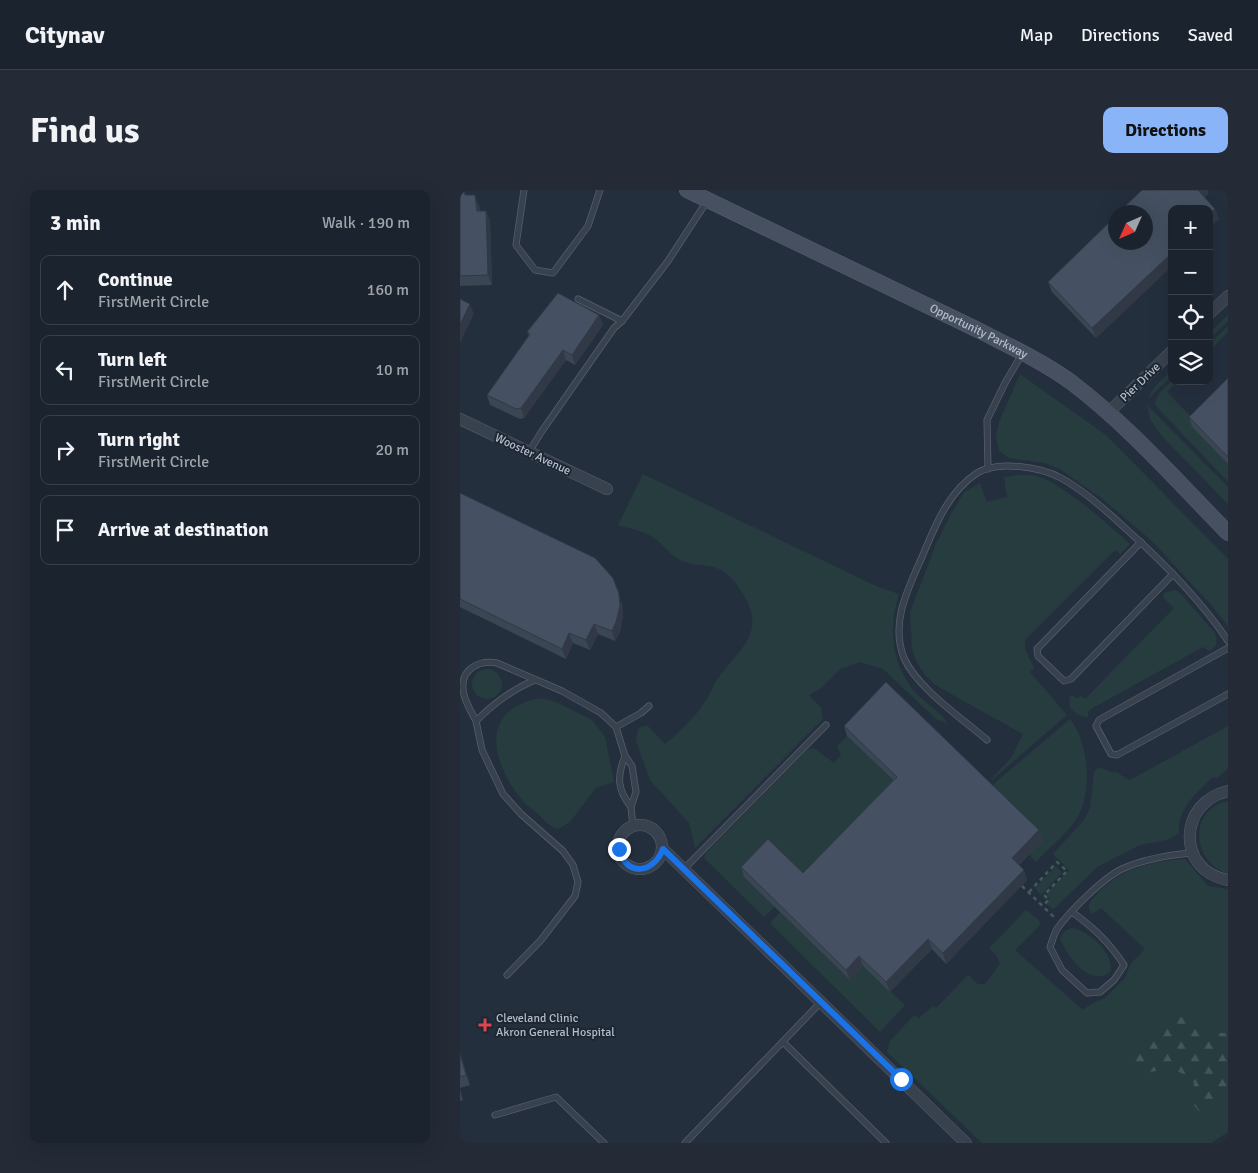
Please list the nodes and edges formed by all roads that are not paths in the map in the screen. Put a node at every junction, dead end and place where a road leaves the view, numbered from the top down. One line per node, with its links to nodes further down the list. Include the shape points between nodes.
1 (524, 190): 2 (lane, via 516,245 535,270 553,273 588,226)
2 (600, 190)
3 (688, 190): 4 (main road, Opportunity Parkway)
4 (708, 199): 8 (lane); 9 (main road, Opportunity Parkway)
5 (1228, 296): 7 (street)
6 (578, 299): 8 (lane)
7 (1213, 310)
8 (622, 321): 13 (lane)
9 (1023, 352): 11 (main road, Opportunity Parkway, via 1070,382); 14 (lane, via 987,420)
10 (1168, 355): 11 (street, Pier Drive)
11 (1108, 413): 16 (main road, Opportunity Parkway)
12 (460, 419): 13 (street, Wooster Avenue)
13 (529, 452): 15 (street, Wooster Avenue)
14 (988, 469): 17 (lane, via 999,466 1045,471 1062,479 1104,509); 27 (lane, via 978,472 955,491 933,530 902,605 899,634 904,658 922,684)
15 (607, 489)
16 (1228, 533)
17 (1141, 542): 18 (lane); 18 (lane, via 1037,649 1038,656 1064,681 1070,679)
18 (1173, 574): 19 (lane, via 1202,605)
19 (1228, 641)
20 (1228, 648): 22 (lane, via 1099,720 1096,726 1111,754 1117,755)
21 (535, 680): 24 (lane, via 520,686); 24 (lane, via 486,661 469,669 462,690); 26 (lane, via 601,713)
22 (1228, 694)
23 (649, 706): 26 (lane)
24 (476, 722): 37 (lane, via 482,750 503,794 563,851 578,882 576,896 541,940)
25 (826, 724): 34 (lane)
26 (616, 727): 28 (lane)
27 (987, 740)
28 (625, 756): 30 (lane, via 632,766 636,792); 30 (lane, via 619,771 621,794)
29 (1228, 791): 33 (street, via 1209,799 1192,819 1189,830)
30 (631, 807): 31 (lane)
31 (633, 826): 32 (street, via 654,830); 32 (street, via 622,835 619,849 624,862 637,868 650,866)
32 (663, 849): 34 (street)
33 (1192, 853): 35 (street, via 1212,876); 36 (lane, via 1164,855 1121,870 1097,887)
34 (684, 869): 38 (street)
35 (1228, 880)
36 (1072, 912): 36 (lane, via 1056,930 1050,947 1062,970 1087,993 1100,992 1124,965 1095,929)
37 (507, 975)
38 (821, 1002): 39 (lane); 44 (street)
39 (783, 1042): 42 (lane); 43 (lane)
40 (495, 1115): 41 (lane, via 556,1097)
41 (604, 1143)
42 (685, 1143)
43 (886, 1143)
44 (966, 1143)

